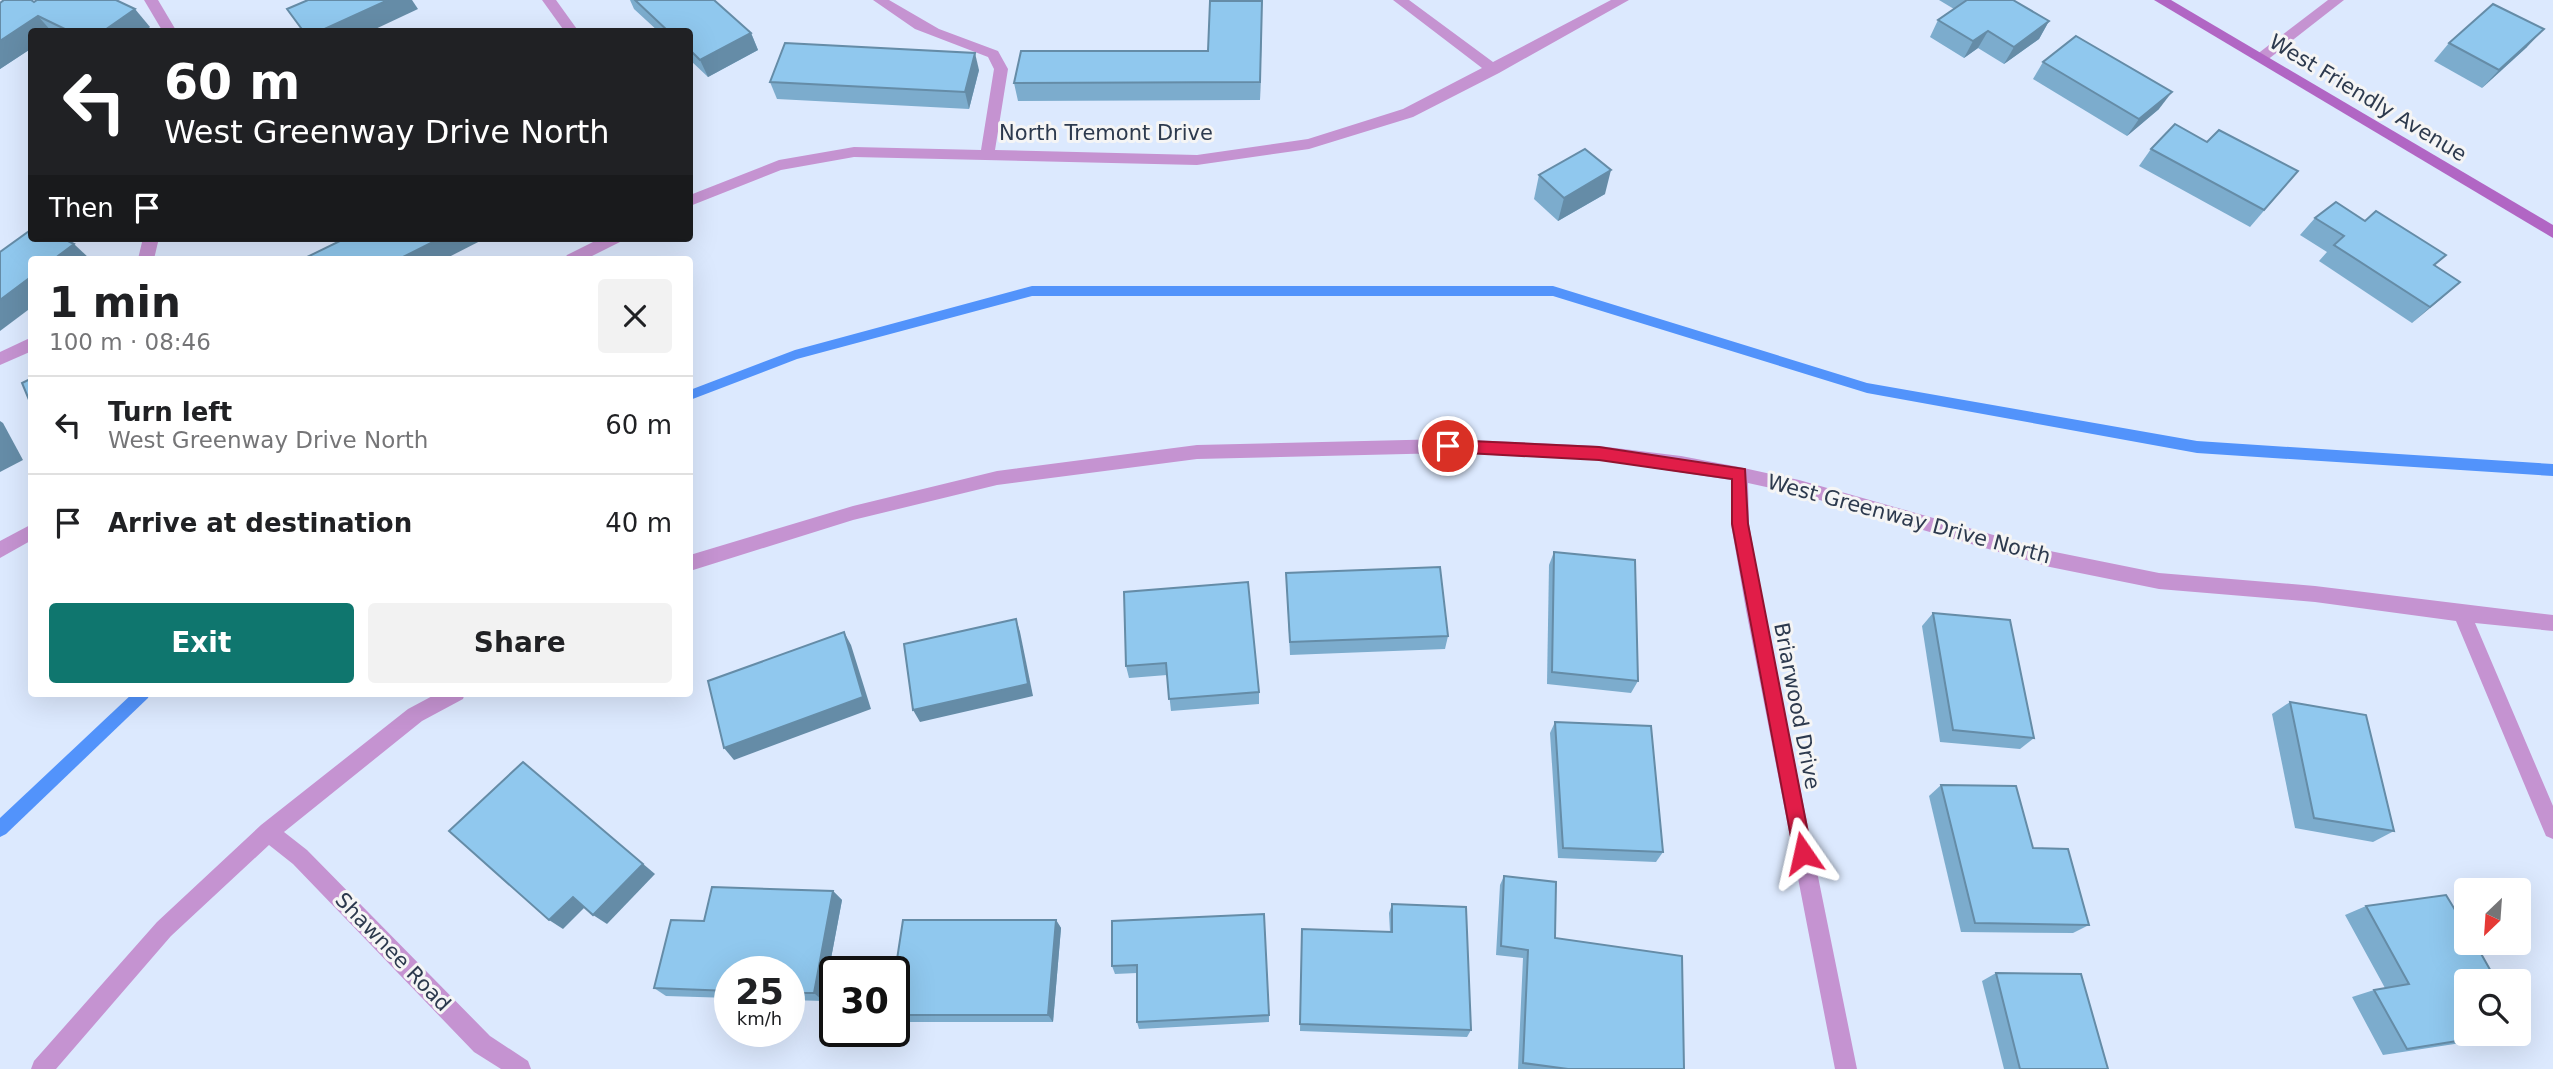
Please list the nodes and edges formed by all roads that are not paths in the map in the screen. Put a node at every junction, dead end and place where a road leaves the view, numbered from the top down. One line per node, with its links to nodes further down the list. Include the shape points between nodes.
1 (151, 0): 8 (street)
2 (549, 0): 9 (street)
3 (880, 0): 12 (street, via 920,28 993,54 1001,69)
4 (1400, 0): 11 (street)
5 (1622, 0): 11 (street, North Tremont Drive)
6 (2161, 0): 10 (main road, West Friendly Avenue)
7 (2337, 0): 10 (street)
8 (168, 28)
9 (569, 28)
10 (2261, 58): 14 (main road, West Friendly Avenue)
11 (1494, 70): 12 (street, North Tremont Drive, via 1408,113 1309,144 1197,160)
12 (987, 155): 13 (street, North Tremont Drive, via 854,152 779,165)
13 (693, 196)
14 (2553, 232)
15 (607, 242): 16 (street)
16 (578, 256)
17 (28, 344): 18 (street)
18 (0, 359)
19 (1739, 474): 22 (street, West Greenway Drive North, via 1599,453 1461,446 1197,452 997,478 853,513); 23 (street, West Greenway Drive North, via 1800,487 2050,559 2159,581 2315,594); 30 (street, Briarwood Drive, via 1740,524 1752,598)
20 (28, 533): 21 (street)
21 (0, 550)
22 (693, 563)
23 (2462, 614): 24 (street, West Greenway Drive North); 26 (street)
24 (2553, 623)
25 (449, 697): 27 (street, via 415,715)
26 (2553, 829)
27 (268, 832): 28 (street, via 164,929); 29 (street, Shawnee Road, via 300,857 482,1044)
28 (42, 1069)
29 (520, 1069)
30 (1846, 1069)

